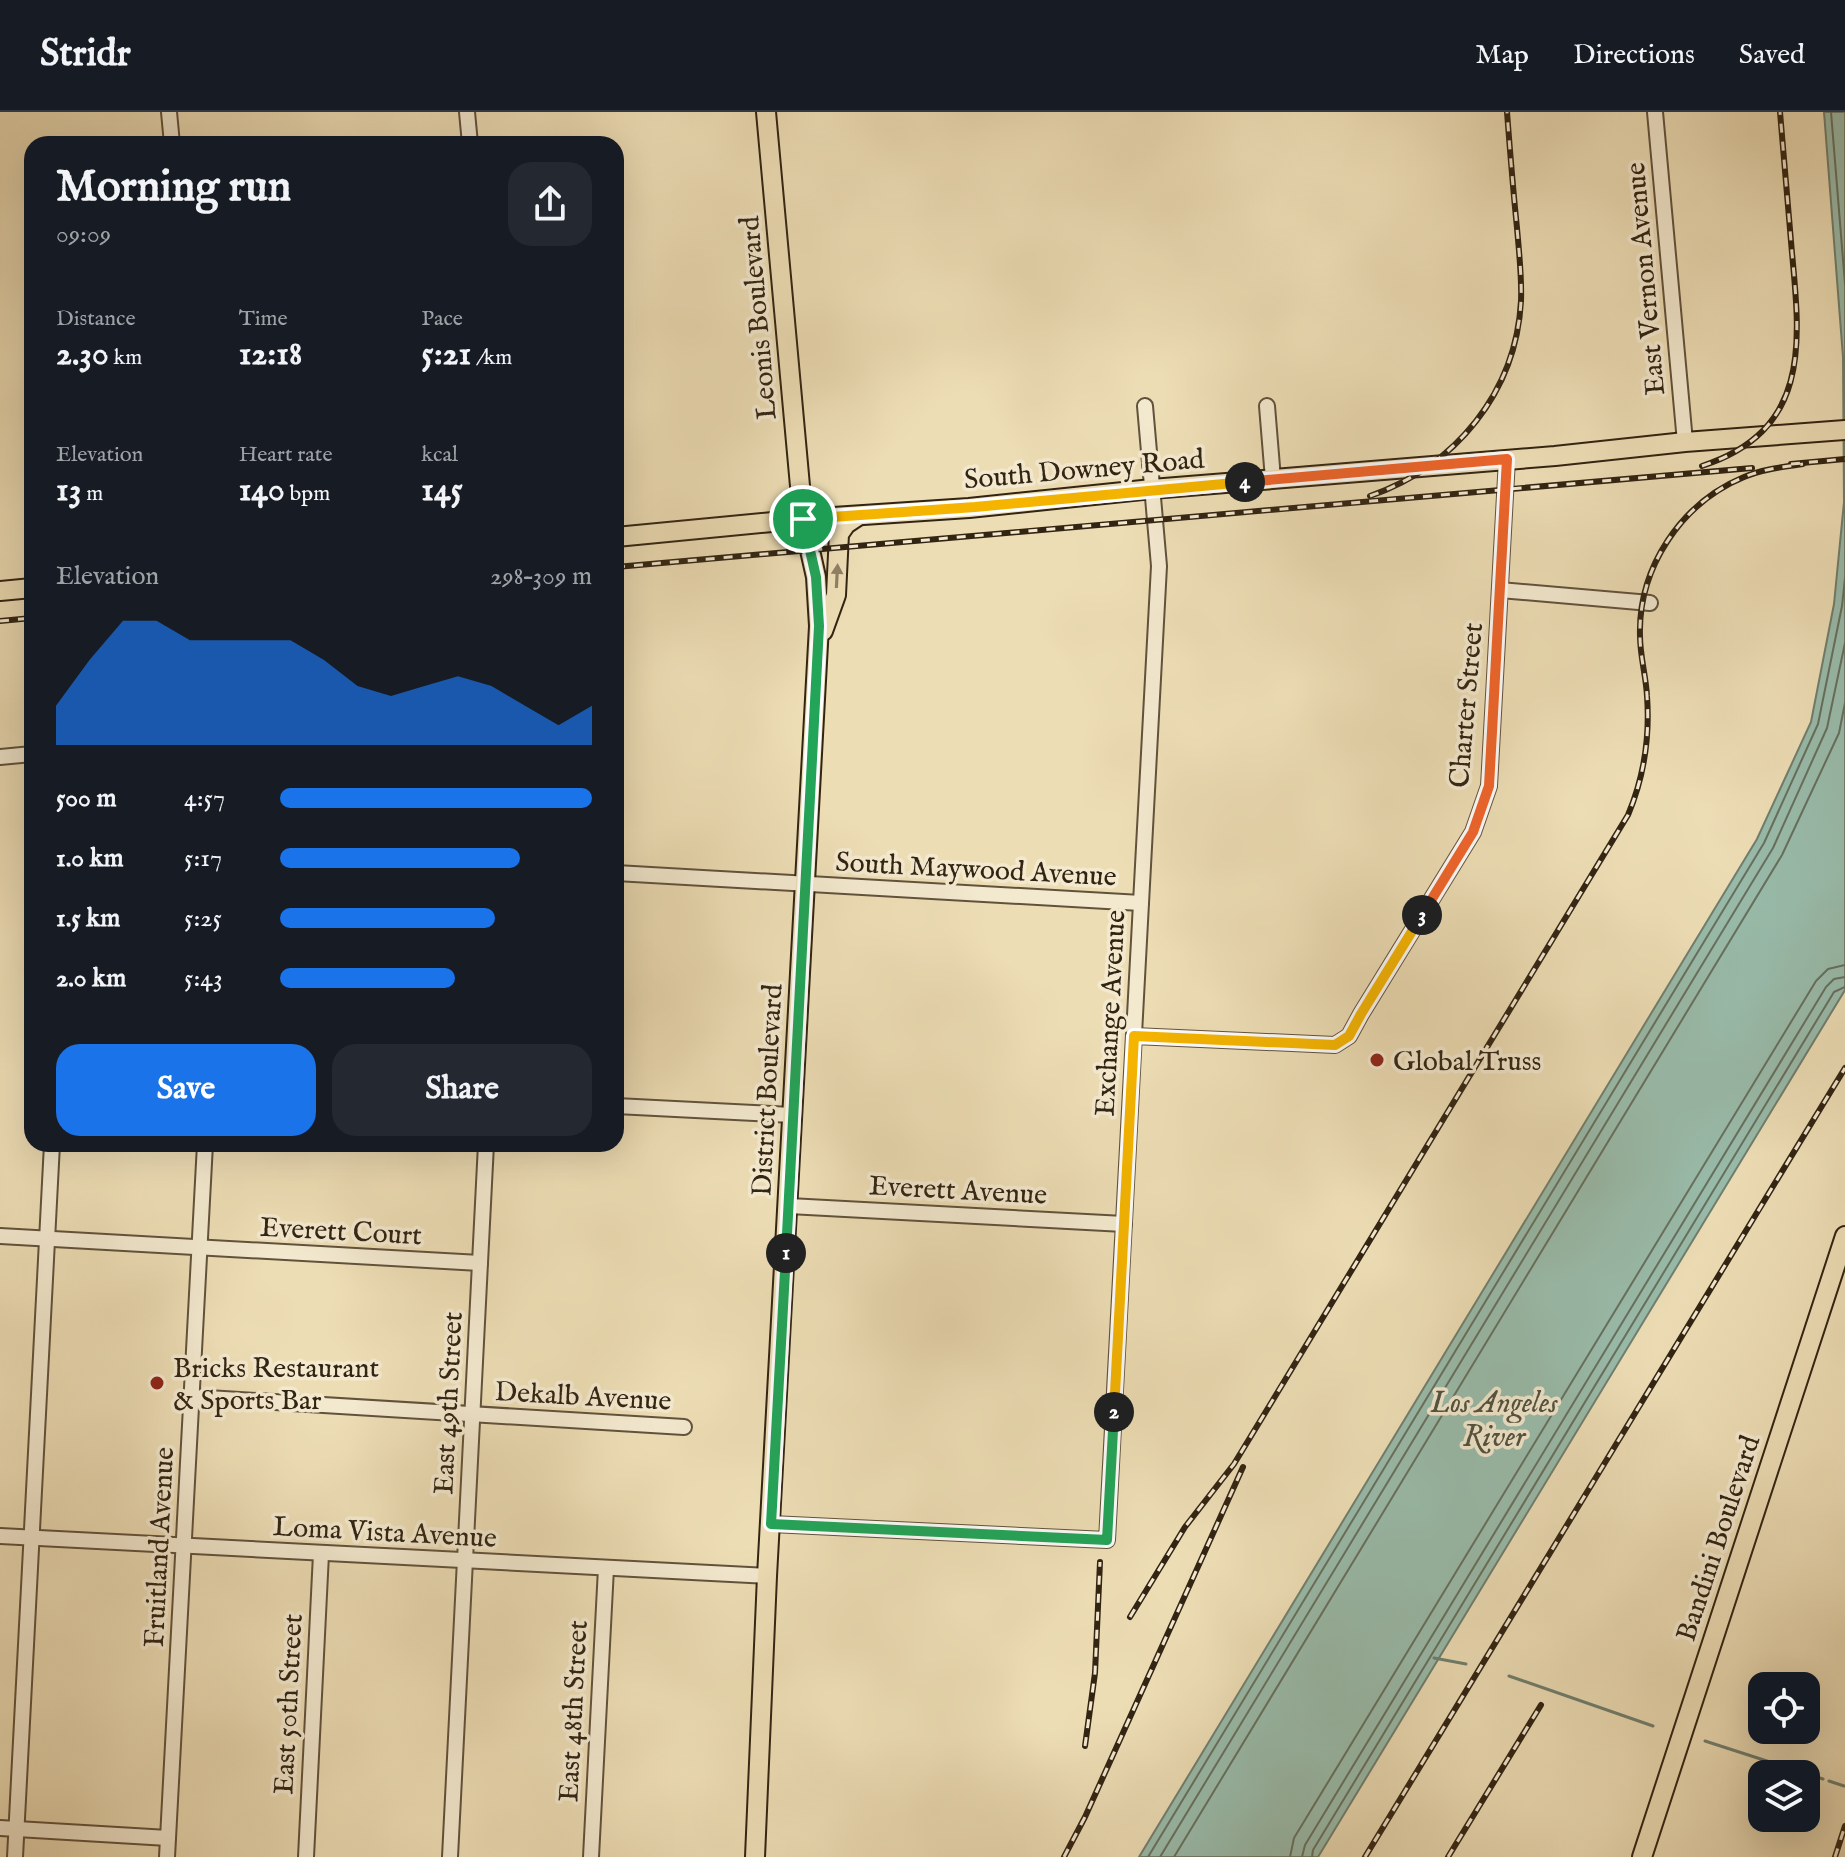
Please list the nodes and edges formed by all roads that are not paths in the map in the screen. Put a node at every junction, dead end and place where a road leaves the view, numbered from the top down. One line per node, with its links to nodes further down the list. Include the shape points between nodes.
1 (169, 112): 5 (street)
2 (467, 112): 6 (street)
3 (766, 112): 15 (main road, Leonis Boulevard)
4 (1655, 112): 10 (street, East Vernon Avenue)
5 (171, 136)
6 (469, 136)
7 (1145, 406): 13 (street, Exchange Avenue)
8 (1267, 406): 12 (street)
9 (1845, 430): 10 (main road, South Downey Road)
10 (1685, 442): 11 (main road, South Downey Road)
11 (1507, 459): 12 (main road, South Downey Road); 18 (street, Charter Street)
12 (1273, 479): 13 (main road, South Downey Road)
13 (1152, 489): 14 (main road, South Downey Road); 26 (street, Exchange Avenue, via 1159,566)
14 (858, 516): 15 (main road, South Downey Road); 21 (main road, one-way to 14, via 836,595 839,534)
15 (803, 519): 16 (main road, South Downey Road); 21 (main road, District Boulevard, via 816,577)
16 (624, 536)
17 (24, 589): 19 (main road)
18 (1500, 590): 20 (street); 27 (street, Charter Street, via 1489,786 1473,832 1349,1036 1335,1045)
19 (0, 591)
20 (1650, 603)
21 (819, 641): 25 (main road, District Boulevard)
22 (24, 755): 23 (street)
23 (0, 757)
24 (624, 873): 25 (street, South Maywood Avenue)
25 (805, 884): 26 (street, South Maywood Avenue); 29 (main road, District Boulevard)
26 (1141, 903): 27 (street, Exchange Avenue)
27 (1134, 1036): 34 (street, Exchange Avenue)
28 (624, 1106): 29 (street)
29 (792, 1115): 33 (main road, District Boulevard)
30 (52, 1152): 37 (street)
31 (205, 1152): 38 (street, Fruitland Avenue)
32 (486, 1152): 39 (street, East 49th Street)
33 (789, 1206): 34 (street, Everett Avenue); 43 (main road, District Boulevard)
34 (1124, 1224): 43 (street, Exchange Avenue, via 1107,1540)
35 (0, 1236): 37 (street)
36 (1845, 1236): 60 (main road, Bandini Boulevard)
37 (47, 1239): 38 (street); 45 (street)
38 (200, 1248): 39 (street, Everett Court); 40 (street, Fruitland Avenue)
39 (480, 1263): 41 (street, East 49th Street)
40 (192, 1397): 41 (street, Dekalb Avenue); 46 (street, Fruitland Avenue)
41 (472, 1414): 42 (street, Dekalb Avenue); 48 (street, East 49th Street)
42 (684, 1427)
43 (771, 1524): 50 (main road, District Boulevard)
44 (0, 1536): 45 (street, Loma Vista Avenue)
45 (32, 1538): 46 (street, Loma Vista Avenue); 52 (street)
46 (184, 1547): 47 (street, Loma Vista Avenue); 53 (street, Fruitland Avenue)
47 (321, 1554): 48 (street, Loma Vista Avenue); 56 (street, East 50th Street)
48 (465, 1561): 49 (street, Loma Vista Avenue); 57 (street, East 49th Street)
49 (606, 1568): 50 (street, Loma Vista Avenue); 58 (street, East 48th Street)
50 (767, 1576): 59 (main road, District Boulevard)
51 (0, 1828): 52 (street)
52 (17, 1829): 53 (street); 54 (street)
53 (168, 1838): 55 (street, Fruitland Avenue)
54 (15, 1857)
55 (167, 1857)
56 (306, 1857)
57 (450, 1857)
58 (591, 1857)
59 (755, 1857)
60 (1642, 1857)

